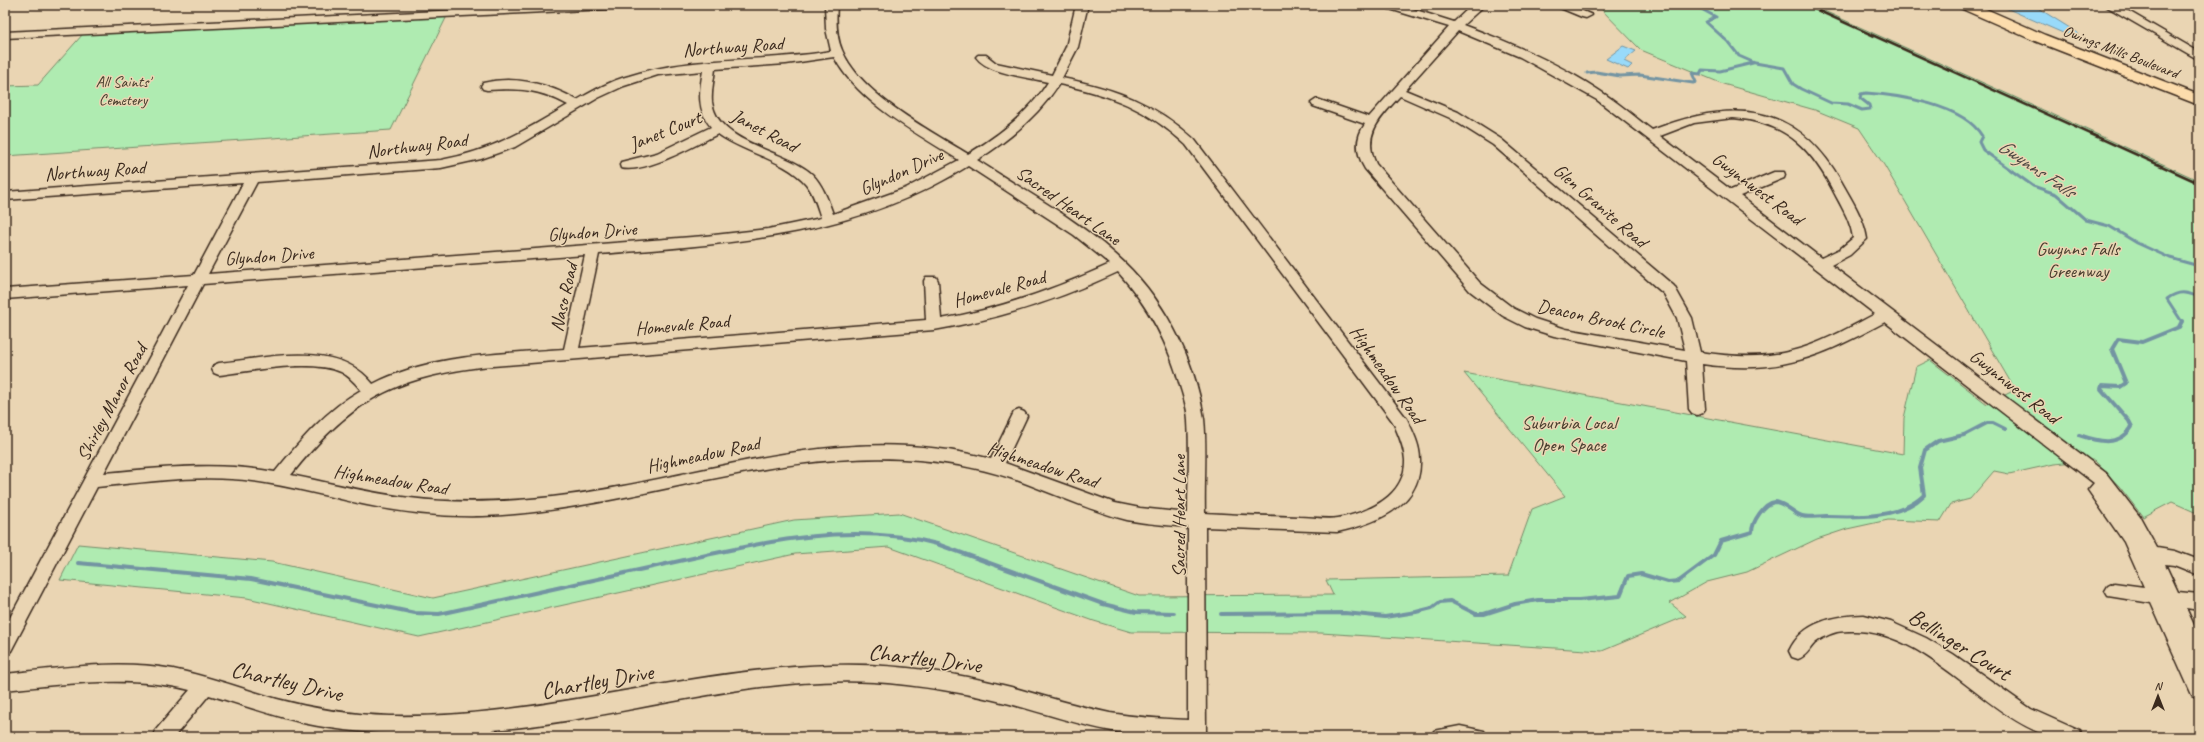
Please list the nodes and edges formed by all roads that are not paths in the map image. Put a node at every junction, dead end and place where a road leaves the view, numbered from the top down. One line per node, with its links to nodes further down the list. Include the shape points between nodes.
1 (629, 5): 11 (street)
2 (831, 5): 12 (street, Sacred Heart Lane, via 830,24)
3 (1082, 5): 16 (street, Glyndon Drive, via 1073,48)
4 (1386, 5): 10 (street, Gwynnwest Road)
5 (1479, 5): 10 (street, Deacon Brook Circle)
6 (1559, 5): 9 (street)
7 (1965, 5): 19 (main road, Owings Mills Boulevard, via 2040,38)
8 (2110, 5): 14 (street)
9 (1586, 15)
10 (1457, 26): 18 (street, Deacon Brook Circle); 24 (street, Gwynnwest Road, via 1548,66 1602,97)
11 (5, 34)
12 (837, 53): 15 (street, Northway Road, via 801,61); 25 (street, Sacred Heart Lane, via 852,75 873,95)
13 (982, 57): 16 (street, Highmeadow Road, via 992,65)
14 (2199, 57)
15 (710, 66): 21 (street, Northway Road, via 681,68 634,78 607,88); 23 (street, Janet Road, via 706,104)
16 (1056, 80): 25 (street, Glyndon Drive, via 1020,122 995,143); 49 (street, Highmeadow Road, via 1126,98 1156,112 1180,131 1399,419 1412,447 1414,464 1407,488 1398,500 1373,517 1338,525)
17 (487, 86): 21 (street, via 536,86 555,92)
18 (1398, 91): 22 (street, Deacon Brook Circle); 41 (street, Glen Granite Road, via 1454,115 1497,142 1658,279 1678,301 1690,330)
19 (2199, 100)
20 (1317, 103): 22 (street)
21 (576, 105): 28 (street, Northway Road, via 513,143 460,161 422,167)
22 (1371, 122): 41 (street, Deacon Brook Circle, via 1365,133 1364,143 1365,155 1370,166 1475,287 1493,302 1510,314 1550,330)
23 (718, 129): 26 (street, Janet Court, via 653,160); 31 (street, Janet Road, via 738,142 782,160 801,172 819,194)
24 (1652, 134): 29 (street, Gwynnwest Road); 33 (street, via 1692,118 1737,114 1771,121 1802,140 1815,152 1826,169 1860,233 1860,239 1855,245)
25 (968, 160): 31 (street, Glyndon Drive, via 917,188); 34 (street, Sacred Heart Lane, via 1086,237)
26 (626, 165)
27 (1779, 175): 29 (street)
28 (252, 178): 30 (street, Northway Road); 35 (street, Shirley Manor Road)
29 (1731, 195): 33 (street, Gwynnwest Road)
30 (5, 196)
31 (829, 220): 32 (street, Glyndon Drive, via 738,238)
32 (594, 250): 35 (street, Glyndon Drive); 40 (street, Naso Road)
33 (1821, 264): 38 (street, Gwynnwest Road)
34 (1119, 266): 39 (street, Homevale Road, via 1041,300 992,314); 49 (street, Sacred Heart Lane, via 1158,313 1182,361 1196,420)
35 (197, 279): 37 (street, Glyndon Drive); 48 (street, Shirley Manor Road)
36 (930, 280): 39 (street)
37 (5, 294)
38 (1887, 314): 41 (street, Deacon Brook Circle, via 1823,347 1777,361 1728,361); 50 (street, Gwynnwest Road, via 2073,458)
39 (934, 325): 40 (street, Homevale Road)
40 (570, 353): 43 (street, Homevale Road, via 456,363 419,372)
41 (1693, 356): 44 (street, Glen Granite Road)
42 (219, 369): 43 (street, via 301,362 333,363 359,376)
43 (370, 391): 47 (street, Homevale Road, via 346,406 320,428)
44 (1696, 409)
45 (1019, 416): 46 (street)
46 (996, 466): 47 (street, Highmeadow Road, via 920,453 829,452 769,460 564,502 473,509 410,505); 49 (street, Highmeadow Road, via 1127,513)
47 (278, 479): 48 (street, Highmeadow Road, via 203,471)
48 (92, 481): 56 (street, Shirley Manor Road)
49 (1198, 520): 63 (street, Sacred Heart Lane)
50 (2145, 554): 51 (street, via 2175,558); 53 (street, Gwynnwest Road); 54 (street, Gwynnwest Road)
51 (2199, 568)
52 (2114, 591): 53 (street)
53 (2156, 596): 54 (street); 61 (street, Gwynnwest Road)
54 (2173, 598): 55 (street); 58 (street, Gwynnwest Road)
55 (2199, 602)
56 (5, 645)
57 (1798, 651): 67 (street, Bellinger Court, via 1811,635 1838,625 1863,623 1890,629 1922,645 2020,712)
58 (2199, 655)
59 (5, 682): 60 (street, Chartley Drive, via 122,673 149,674)
60 (204, 686): 62 (street, Chartley Drive, via 295,712 338,719 384,725); 64 (street)
61 (2199, 689)
62 (483, 730): 63 (street, Chartley Drive, via 535,717 742,680 794,674 835,673 917,677 995,692 1113,722)
63 (1197, 733)
64 (162, 737)
65 (1441, 737): 66 (street)
66 (1477, 737)
67 (2073, 737)

